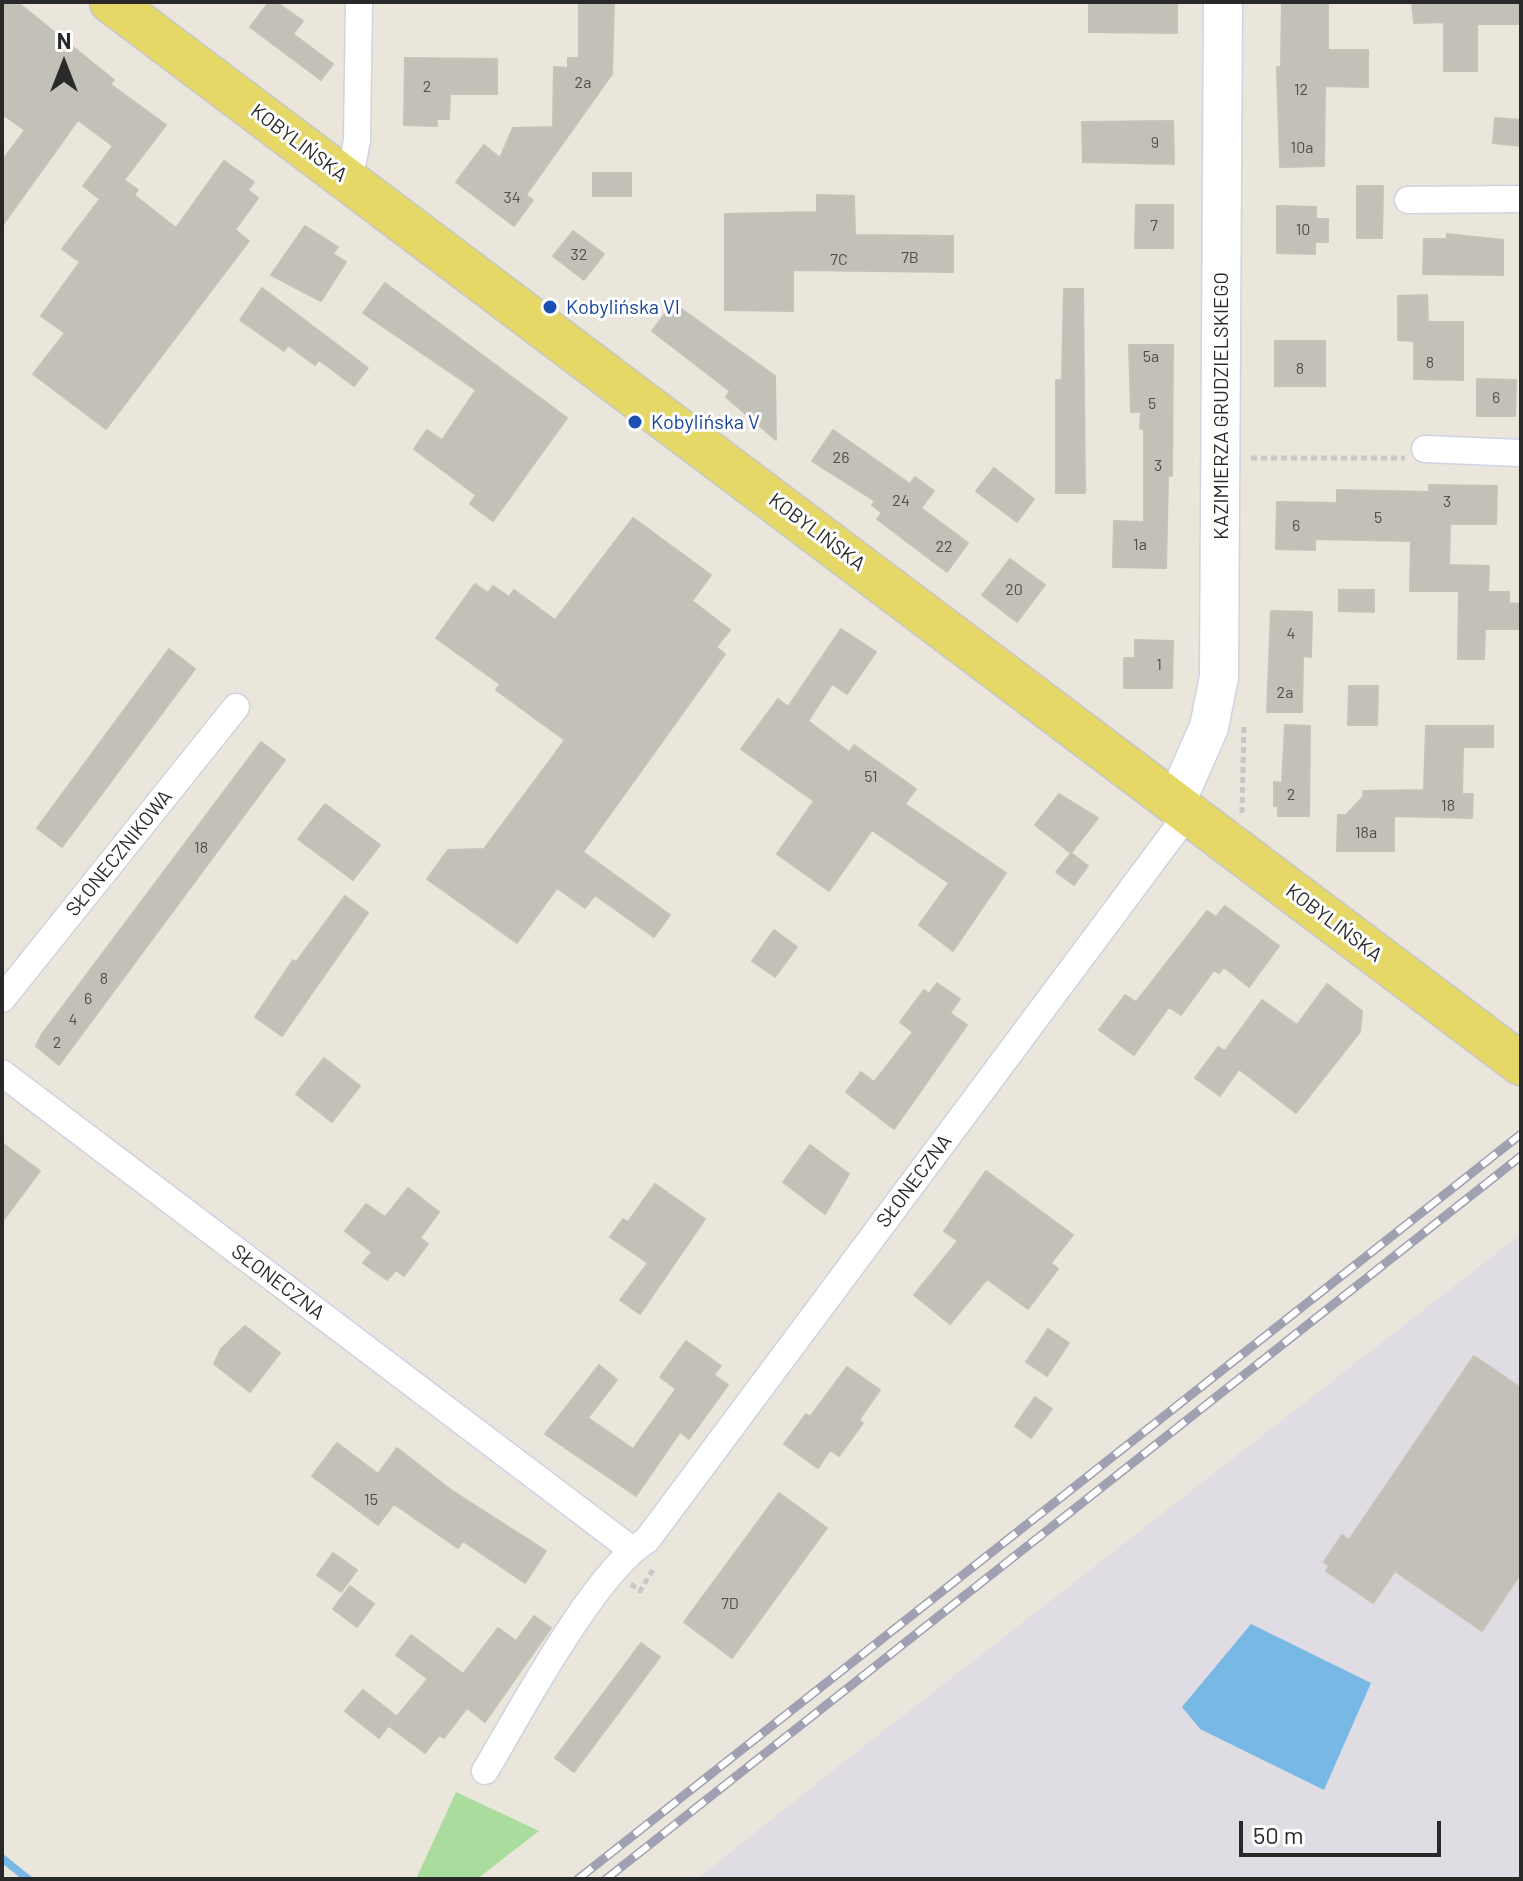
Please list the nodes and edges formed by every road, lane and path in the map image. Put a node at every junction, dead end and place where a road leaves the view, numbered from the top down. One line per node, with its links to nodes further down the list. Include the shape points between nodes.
1 (111, 2): 4 (main road, KOBYLIŃSKA)
2 (359, 2): 4 (street, via 357,140)
3 (1223, 2): 11 (street, KAZIMIERZA GRUDZIELSKIEGO, via 1219,677 1209,727)
4 (343, 176): 11 (main road, KOBYLIŃSKA)
5 (1521, 199): 6 (street)
6 (1408, 200)
7 (1425, 449): 8 (street); 9 (path, via 1400,460)
8 (1521, 453)
9 (1242, 458)
10 (236, 707): 12 (street, SŁONECZNIKOWA)
11 (1176, 802): 13 (main road, KOBYLIŃSKA); 15 (street, SŁONECZNA, via 1178,827 647,1540)
12 (2, 999)
13 (1521, 1064)
14 (2, 1073): 15 (street, SŁONECZNA)
15 (631, 1549): 16 (street, SŁONECZNA, via 573,1626)
16 (485, 1771)

